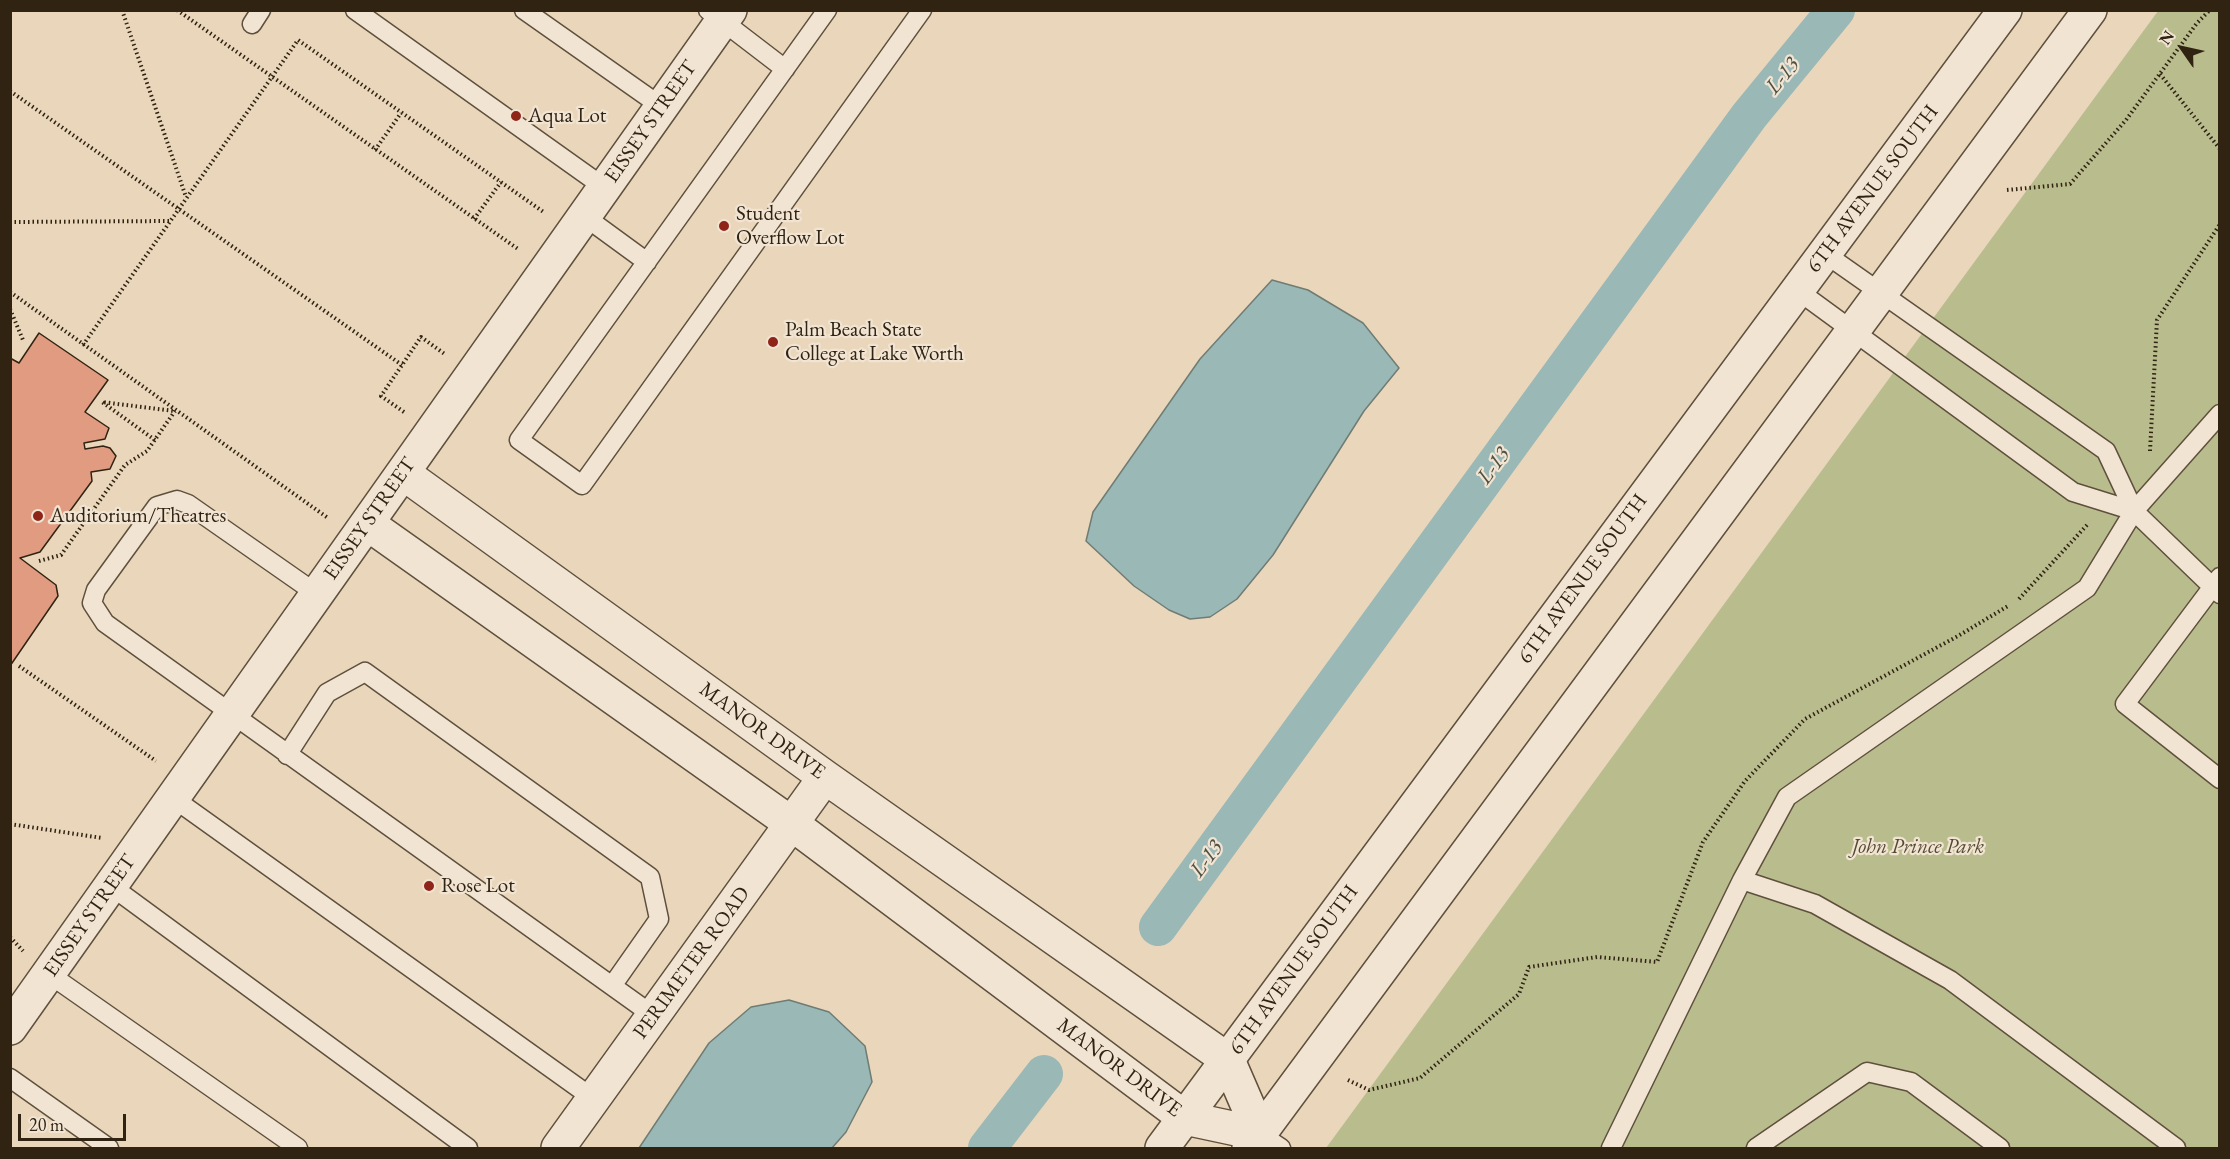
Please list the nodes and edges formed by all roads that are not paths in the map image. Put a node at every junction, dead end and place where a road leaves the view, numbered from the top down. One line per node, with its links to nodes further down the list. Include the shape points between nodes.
1 (355, 10): 10 (lane)
2 (524, 10): 9 (lane)
3 (827, 10): 8 (lane)
4 (922, 10): 13 (lane, via 582,485 519,440)
5 (2005, 10): 12 (street, 6TH AVENUE SOUTH)
6 (2090, 10): 15 (street)
7 (720, 14): 8 (lane); 9 (street, EISSEY STREET)
8 (785, 69): 13 (lane)
9 (662, 107): 10 (street, EISSEY STREET)
10 (605, 188): 11 (street, EISSEY STREET)
11 (584, 216): 13 (lane); 18 (street, EISSEY STREET)
12 (1824, 253): 14 (street, 6TH AVENUE SOUTH); 15 (lane)
13 (647, 262)
14 (1797, 290): 16 (lane); 35 (street, 6TH AVENUE SOUTH)
15 (1880, 293): 16 (street); 19 (lane, via 2106,451)
16 (1853, 330): 19 (lane, via 2073,492); 39 (street)
17 (2220, 414): 19 (lane)
18 (403, 473): 20 (street, EISSEY STREET); 25 (street, MANOR DRIVE)
19 (2134, 512): 21 (lane); 29 (lane, via 2087,588 1787,797)
20 (368, 524): 22 (street, EISSEY STREET); 28 (street, MANOR DRIVE)
21 (2217, 586): 26 (lane, via 2125,704)
22 (318, 594): 23 (street, EISSEY STREET); 23 (lane, via 177,500 157,506 96,590 92,603 105,623)
23 (232, 716): 24 (lane); 27 (street, EISSEY STREET)
24 (288, 755): 32 (lane); 32 (lane, via 327,693 364,672 650,877 659,919)
25 (825, 777): 28 (street, PERIMETER ROAD); 35 (street, MANOR DRIVE)
26 (2220, 779)
27 (179, 789): 30 (street, EISSEY STREET); 37 (lane)
28 (792, 824): 33 (street, PERIMETER ROAD); 38 (street, MANOR DRIVE)
29 (1742, 880): 45 (lane); 48 (lane, via 1815,904 1950,980)
30 (111, 886): 31 (street, EISSEY STREET); 42 (lane)
31 (37, 964): 34 (street, EISSEY STREET); 41 (lane)
32 (612, 986): 33 (lane)
33 (654, 1016): 37 (street, PERIMETER ROAD)
34 (10, 1028)
35 (1228, 1060): 38 (street, 6TH AVENUE SOUTH); 39 (street)
36 (10, 1078): 40 (lane)
37 (594, 1099): 43 (street, PERIMETER ROAD)
38 (1185, 1118): 39 (street, MANOR DRIVE); 44 (street, 6TH AVENUE SOUTH)
39 (1263, 1144)
40 (109, 1149)
41 (298, 1149)
42 (468, 1149)
43 (558, 1149)
44 (1162, 1149)
45 (1611, 1149)
46 (1756, 1149): 47 (lane, via 1867,1072 1911,1082)
47 (2000, 1149)
48 (2176, 1149)

